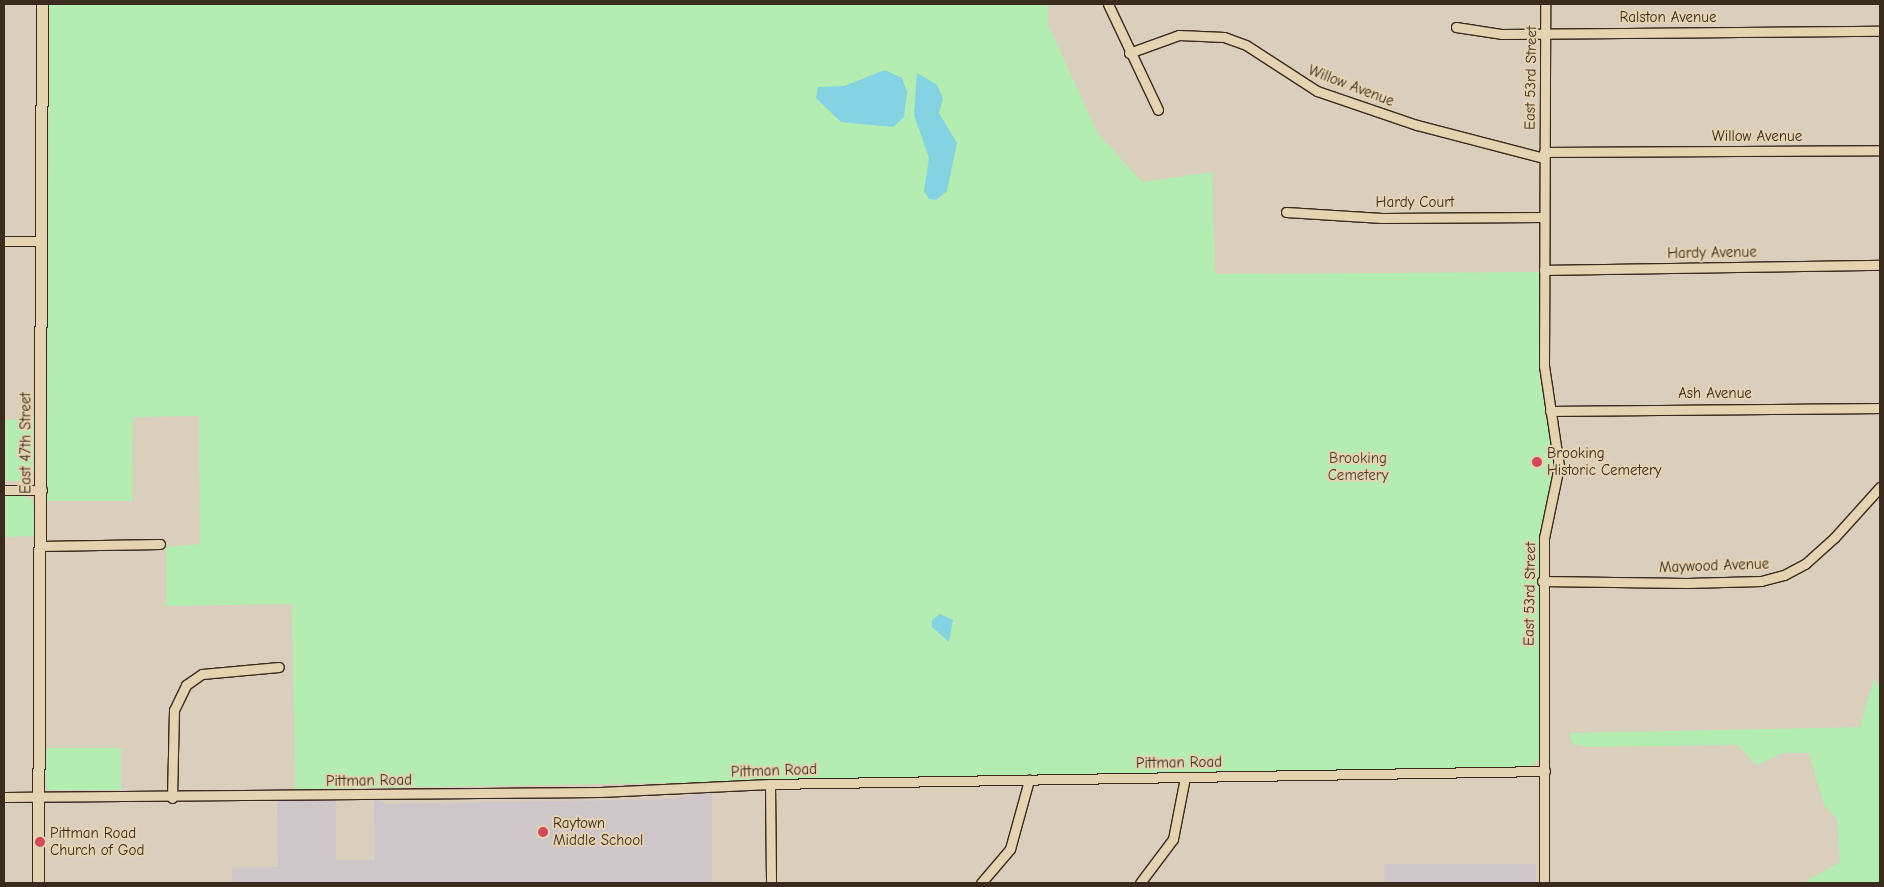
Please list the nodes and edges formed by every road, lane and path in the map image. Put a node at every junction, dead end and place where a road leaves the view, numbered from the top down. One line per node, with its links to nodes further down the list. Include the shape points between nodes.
1 (42, 4): 14 (main road, East 47th Street)
2 (1108, 4): 7 (street)
3 (1545, 4): 6 (street, East 53rd Street)
4 (1456, 27): 6 (street, Ralston Avenue, via 1502,34)
5 (1880, 31): 6 (street, Ralston Avenue)
6 (1545, 32): 10 (street, East 53rd Street)
7 (1129, 53): 8 (street); 10 (street, Willow Avenue, via 1179,35 1224,37 1246,45 1317,91 1417,125)
8 (1158, 110)
9 (1880, 150): 10 (street, Willow Avenue)
10 (1544, 155): 12 (street, East 53rd Street)
11 (1286, 212): 12 (street, Hardy Court, via 1382,218)
12 (1543, 217): 16 (street, East 53rd Street)
13 (4, 241): 14 (street)
14 (41, 241): 21 (main road, East 47th Street)
15 (1880, 265): 16 (street, Hardy Avenue)
16 (1544, 270): 18 (street, East 53rd Street, via 1544,366)
17 (1880, 408): 18 (street, Ash Avenue)
18 (1550, 411): 24 (street, East 53rd Street, via 1559,466 1544,538)
19 (1880, 487): 24 (street, Maywood Avenue, via 1835,537 1784,575 1761,581 1687,583)
20 (4, 490): 21 (street)
21 (42, 490): 23 (main road, East 47th Street)
22 (160, 544): 23 (street)
23 (40, 546): 31 (main road, East 47th Street)
24 (1542, 581): 26 (street, East 53rd Street)
25 (279, 666): 32 (street, via 209,672 186,685 174,710)
26 (1546, 771): 27 (street, Pittman Road); 37 (street, East 53rd Street)
27 (1185, 776): 28 (street, Pittman Road); 36 (street, via 1173,839)
28 (1029, 780): 29 (street, Pittman Road); 35 (street, via 1010,849)
29 (770, 784): 32 (street, Pittman Road, via 600,792); 34 (street)
30 (4, 797): 31 (street, Pittman Road)
31 (38, 797): 32 (street, Pittman Road); 33 (main road, East 47th Street)
32 (172, 798)
33 (38, 883)
34 (771, 883)
35 (981, 883)
36 (1140, 883)
37 (1544, 883)

